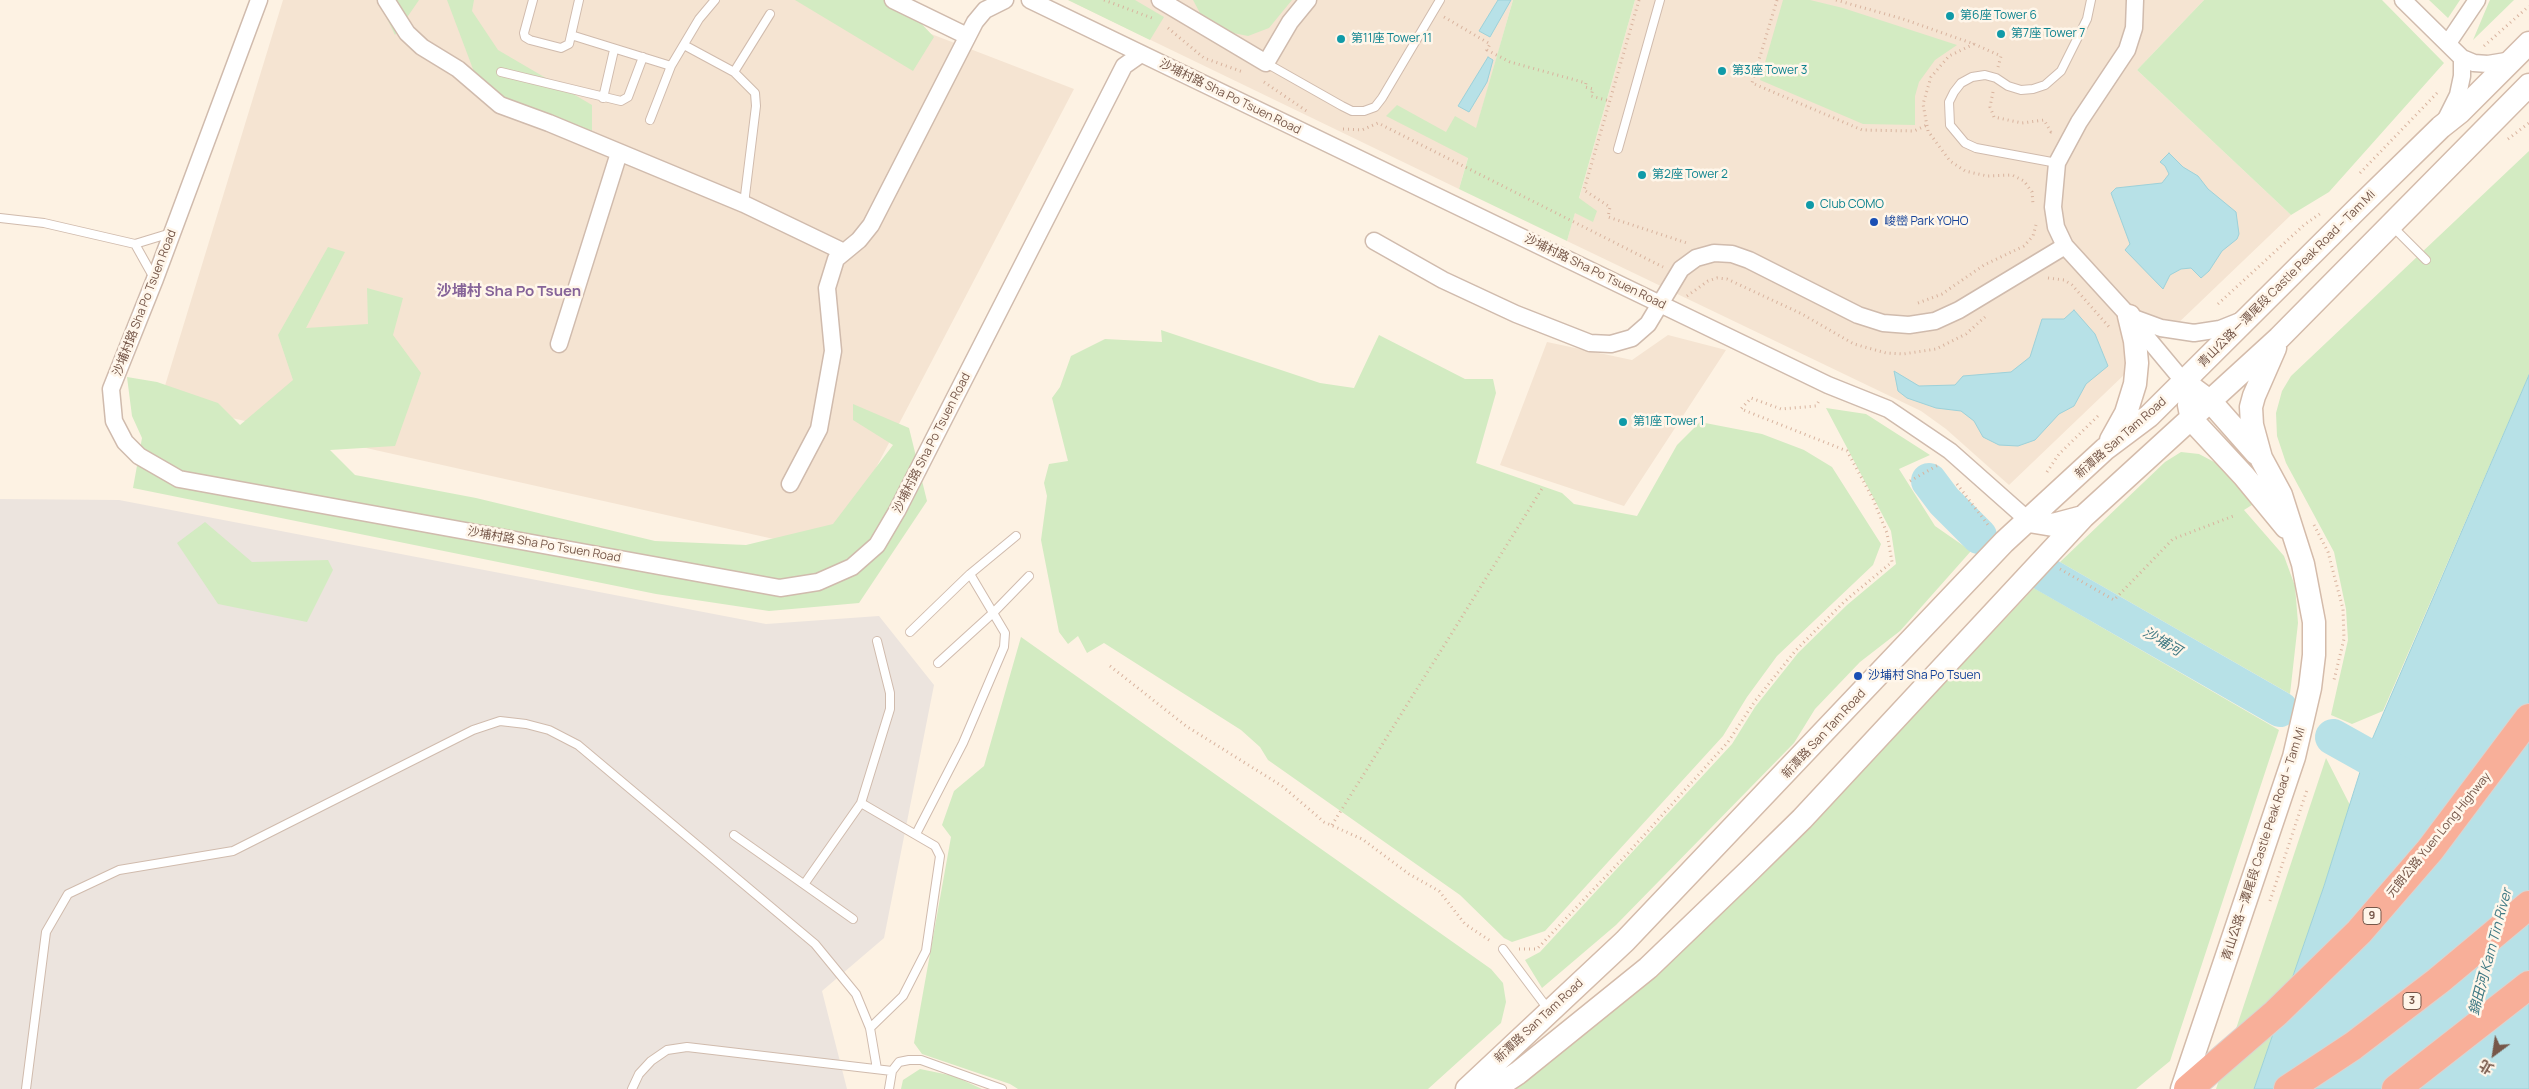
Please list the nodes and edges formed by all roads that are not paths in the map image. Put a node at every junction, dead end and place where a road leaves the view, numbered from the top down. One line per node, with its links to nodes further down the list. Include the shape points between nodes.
1 (259, 0): 41 (street, 沙埔村路 Sha Po Tsuen Road)
2 (386, 0): 36 (street, via 407,33 422,47 458,69 494,102)
3 (533, 0): 18 (lane, via 525,37 560,48 569,44)
4 (579, 0): 18 (lane)
5 (715, 0): 21 (lane)
6 (893, 0): 19 (street)
7 (1005, 0): 19 (street, via 985,10)
8 (1030, 0): 24 (street, 沙埔村路 Sha Po Tsuen Road)
9 (1308, 0): 27 (street, via 1290,22)
10 (1440, 0): 27 (lane, via 1382,98 1374,107 1364,111 1352,111)
11 (1660, 0): 35 (lane)
12 (2091, 0): 37 (lane, via 2087,19 2061,71 2054,78 2033,89 2020,90 1985,75 1972,77 1961,83 1949,102 1950,126 1965,143 1976,148)
13 (2135, 0): 37 (street, via 2134,28 2127,50 2079,122)
14 (2403, 0): 20 (street)
15 (2477, 0): 20 (street)
16 (1168, 2): 27 (street)
17 (770, 14): 30 (lane)
18 (571, 35): 22 (lane)
19 (968, 36): 45 (street, via 871,224)
20 (2448, 43): 26 (street)
21 (684, 45): 28 (lane); 30 (lane)
22 (614, 50): 25 (lane); 32 (lane)
23 (2520, 52): 26 (street, via 2488,64); 34 (street, 青山公路－潭尾段 Castle Peak Road – Tam Mi)
24 (1140, 54): 47 (street, 沙埔村路 Sha Po Tsuen Road, via 1124,66 902,503 877,545 852,567 818,582 780,588 179,479 139,456 124,442 114,421 112,388); 48 (street, 沙埔村路 Sha Po Tsuen Road)
25 (643, 58): 28 (lane); 32 (lane, via 628,97 621,101)
26 (2464, 62): 34 (street, via 2458,95)
27 (1266, 63)
28 (672, 66): 33 (lane)
29 (501, 72): 32 (lane)
30 (734, 72): 38 (lane, via 755,93)
31 (2524, 90): 40 (street, 青山公路－潭尾段 Castle Peak Road – Tam Mi)
32 (603, 98)
33 (650, 120)
34 (2441, 127): 50 (street, 青山公路－潭尾段 Castle Peak Road – Tam Mi)
35 (1618, 149)
36 (619, 152): 38 (street); 52 (street)
37 (2057, 163): 44 (street, via 2053,207 2056,227)
38 (744, 204): 45 (street)
39 (0, 218): 43 (lane, via 44,223)
40 (2392, 225): 46 (lane); 51 (street, 青山公路－潭尾段 Castle Peak Road – Tam Mi)
41 (172, 233): 43 (lane); 47 (street, 沙埔村路 Sha Po Tsuen Road)
42 (1374, 241): 48 (street, via 1443,280 1590,343 1612,344 1632,338 1648,324)
43 (135, 244): 47 (lane)
44 (2065, 246): 48 (street, via 1959,310 1935,321 1909,325 1883,323 1858,315 1732,254 1714,252 1696,258 1681,269); 49 (street)
45 (844, 252): 58 (street, via 836,259 827,288 833,351 819,429)
46 (2426, 260)
47 (155, 279)
48 (1659, 303): 60 (street, 沙埔村路 Sha Po Tsuen Road, via 1828,385 1888,409)
49 (2129, 316): 50 (street, via 2161,328 2194,333 2220,329); 53 (street); 56 (street, via 2137,363 2132,398)
50 (2244, 320): 53 (street, 青山公路－潭尾段 Castle Peak Road – Tam Mi)
51 (2279, 338): 54 (street, 新潭路 San Tam Road); 57 (street, 青山公路－潭尾段 Castle Peak Road – Tam Mi, via 2251,407)
52 (559, 344)
53 (2184, 382): 54 (street); 55 (street); 56 (street, 新潭路 San Tam Road, via 2149,416)
54 (2211, 402): 55 (street, 新潭路 San Tam Road); 57 (street)
55 (2192, 420): 59 (street, 新潭路 San Tam Road); 61 (street, 青山公路－潭尾段 Castle Peak Road – Tam Mi)
56 (2105, 449): 60 (street, 新潭路 San Tam Road)
57 (2261, 458): 61 (street, 青山公路－潭尾段 Castle Peak Road – Tam Mi, via 2282,495)
58 (790, 484)
59 (2083, 517): 60 (street, via 2053,525); 87 (street, 新潭路 San Tam Road, via 1802,819 1750,870 1648,968)
60 (2029, 521): 78 (street, 新潭路 San Tam Road, via 2004,542 1625,941)
61 (2293, 535): 88 (street, 青山公路－潭尾段 Castle Peak Road – Tam Mi, via 2303,564 2314,622 2310,688 2294,757)
62 (1016, 536): 63 (lane)
63 (970, 574): 65 (lane); 66 (lane)
64 (1029, 576): 65 (lane)
65 (993, 613): 68 (lane); 71 (lane, via 1005,633 1004,647 963,743)
66 (910, 632)
67 (877, 641): 70 (lane, via 890,692 890,710)
68 (938, 663)
69 (2529, 718): 89 (highway, 元朗公路 Yuen Long Highway / 9, via 2430,850 2358,932 2276,1013)
70 (861, 803): 71 (lane); 73 (lane)
71 (916, 834): 79 (lane, via 935,846 940,856 926,951 903,996)
72 (734, 835): 73 (lane)
73 (805, 883): 75 (lane)
74 (2529, 905): 90 (highway, 3, via 2438,981)
75 (854, 919)
76 (1502, 949): 78 (lane)
77 (2529, 985): 91 (highway)
78 (1550, 1010): 86 (street, 新潭路 San Tam Road)
79 (870, 1028): 80 (lane); 82 (lane, via 856,994 815,944 578,745 548,730 500,721 473,730 233,851 119,870 68,894 46,932)
80 (877, 1069): 81 (lane); 83 (lane, via 687,1047 667,1050 651,1062 639,1074)
81 (892, 1071): 84 (lane); 85 (lane, via 899,1062 921,1060)
82 (26, 1089)
83 (632, 1089)
84 (889, 1089)
85 (1002, 1089)
86 (1466, 1089)
87 (1494, 1089)
88 (2182, 1089)
89 (2188, 1089)
90 (2288, 1089)
91 (2396, 1089)

